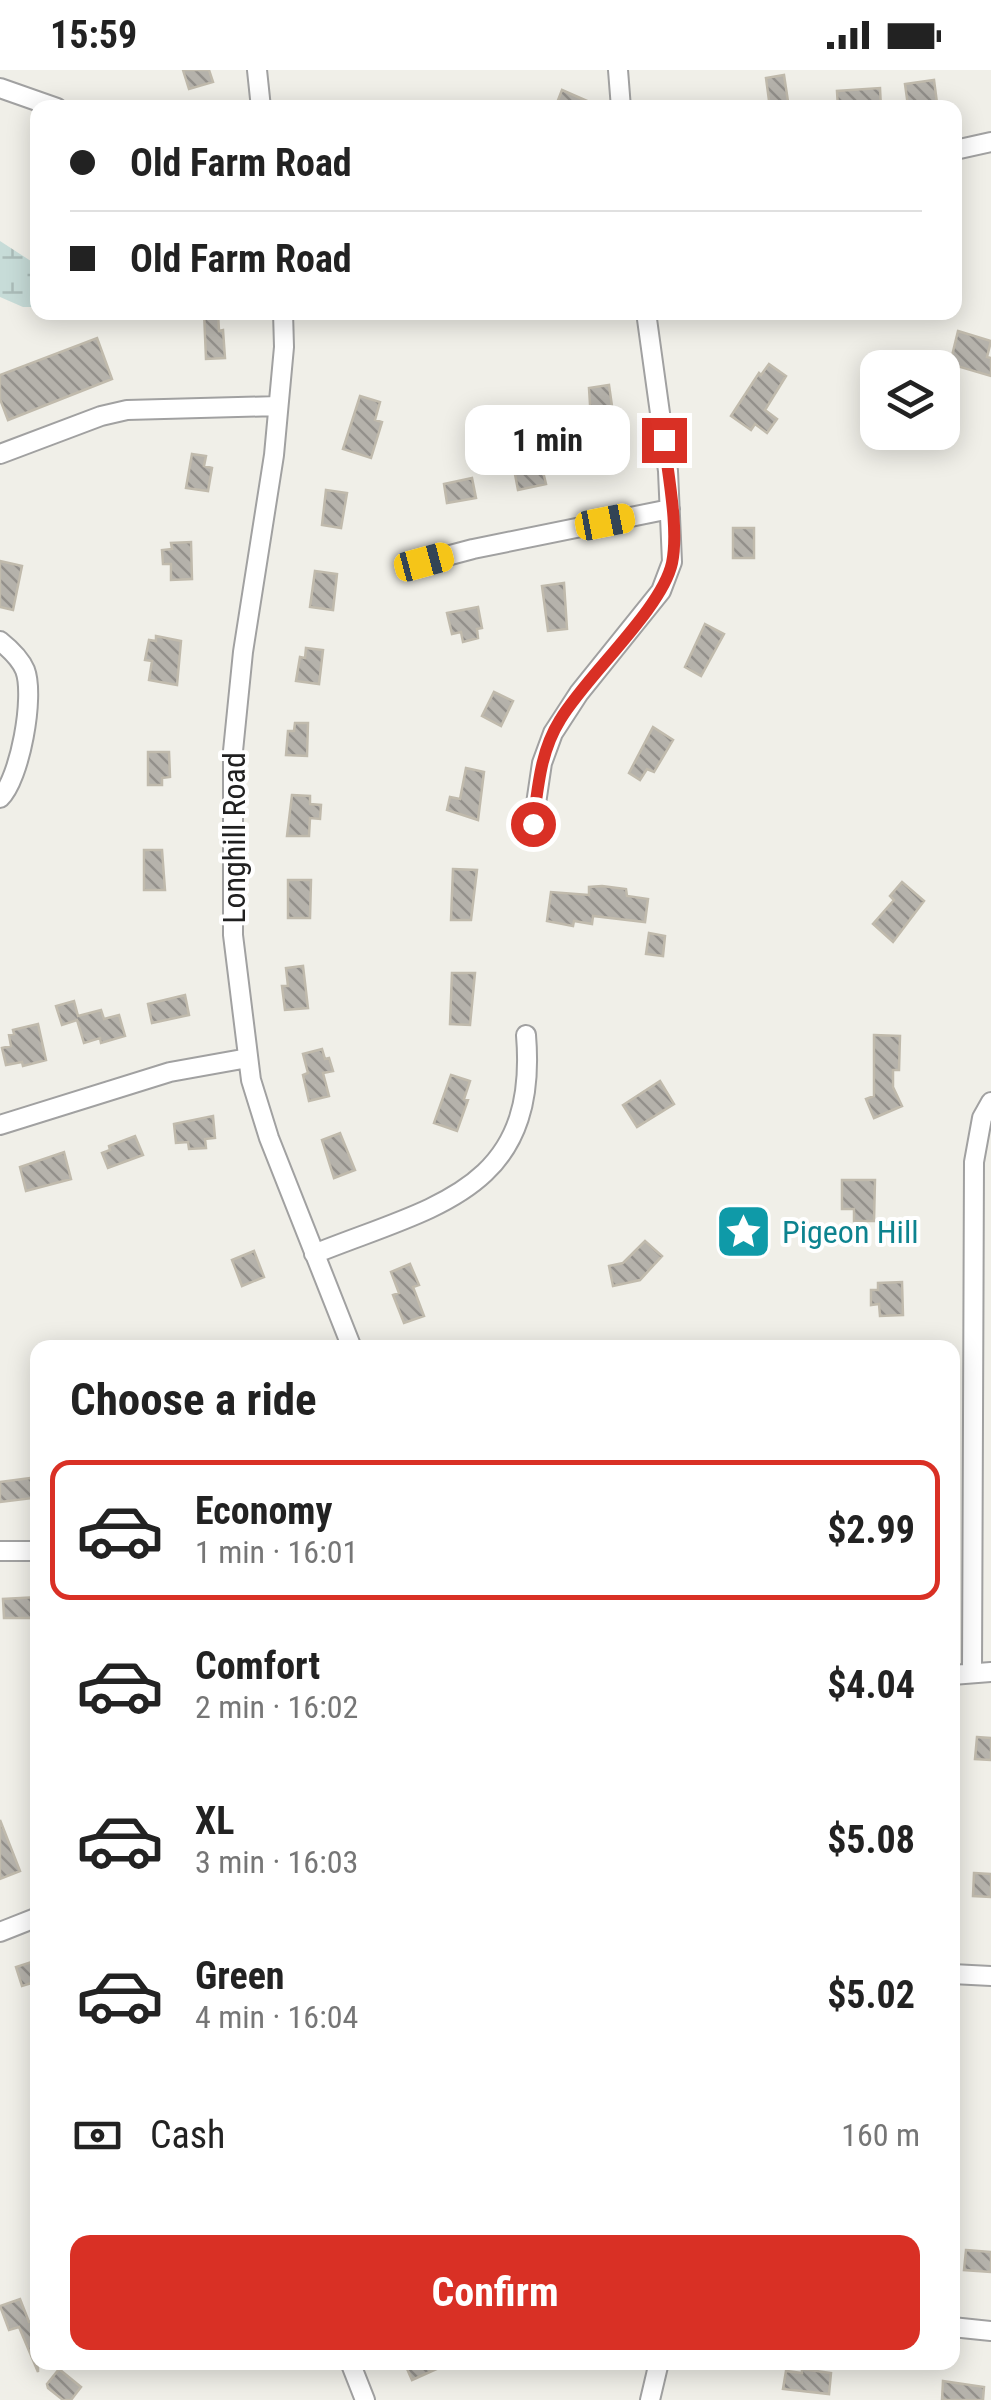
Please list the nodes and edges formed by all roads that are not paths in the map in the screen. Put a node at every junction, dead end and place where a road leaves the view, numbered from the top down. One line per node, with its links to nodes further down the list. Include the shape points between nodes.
1 (257, 70): 5 (street)
2 (618, 70): 6 (street)
3 (0, 88): 4 (street)
4 (34, 100)
5 (260, 100)
6 (620, 100)
7 (991, 142): 8 (street)
8 (962, 148)
9 (283, 320): 11 (street, Longhill Road)
10 (647, 320): 13 (street)
11 (278, 406): 12 (street, via 128,410); 19 (street, Longhill Road, via 233,750 233,934)
12 (0, 454)
13 (670, 510): 14 (street); 17 (street, via 667,578 553,733)
14 (424, 562)
15 (0, 640): 16 (street, via 24,668 29,688 16,771)
16 (0, 798)
17 (533, 824)
18 (526, 1035): 22 (street, via 517,1120 492,1169 436,1205)
19 (248, 1058): 21 (street, via 170,1072); 22 (street, Longhill Road, via 269,1138)
20 (991, 1102): 26 (street, via 974,1162)
21 (0, 1124)
22 (314, 1254): 23 (street, Longhill Road)
23 (349, 1340)
24 (30, 1550): 25 (street)
25 (0, 1552)
26 (982, 1673)
27 (30, 1920): 28 (street)
28 (0, 1932)
29 (960, 1974): 30 (street)
30 (991, 1976)
31 (960, 2328): 32 (street)
32 (991, 2331)
33 (353, 2370): 35 (street)
34 (657, 2370): 36 (street)
35 (364, 2400)
36 (650, 2400)

